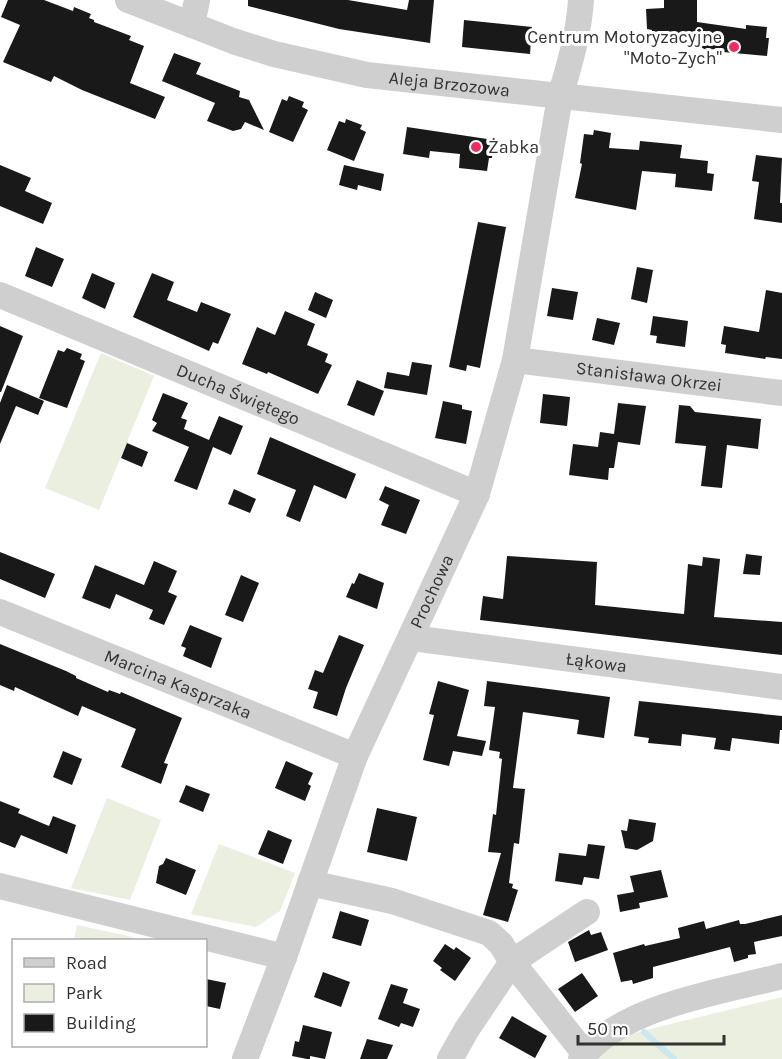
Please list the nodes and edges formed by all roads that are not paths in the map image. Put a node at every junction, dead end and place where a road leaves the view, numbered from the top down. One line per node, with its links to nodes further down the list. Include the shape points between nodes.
1 (128, 0): 4 (street, Aleja Brzozowa)
2 (197, 0): 4 (street)
3 (582, 0): 5 (street, Prochowa)
4 (192, 25): 5 (street, Aleja Brzozowa, via 274,54 344,71)
5 (560, 97): 6 (street, Aleja Brzozowa); 8 (street, Prochowa)
6 (782, 120)
7 (0, 295): 10 (street, Ducha Świętego)
8 (515, 360): 9 (street, Stanisława Okrzei); 10 (street, Prochowa)
9 (782, 393)
10 (477, 494): 12 (street, Prochowa)
11 (0, 612): 14 (street, Marcina Kasprzaka)
12 (412, 638): 13 (street, Łąkowa); 14 (street, Prochowa)
13 (782, 687)
14 (355, 756): 15 (street, Prochowa)
15 (310, 883): 18 (street, Prochowa); 19 (street, via 392,901 489,933)
16 (0, 886): 18 (street)
17 (587, 912): 19 (street)
18 (284, 957): 22 (street, Prochowa)
19 (512, 962): 21 (street); 23 (street)
20 (782, 976): 21 (street, via 638,1016)
21 (583, 1056)
22 (245, 1059)
23 (450, 1059)

